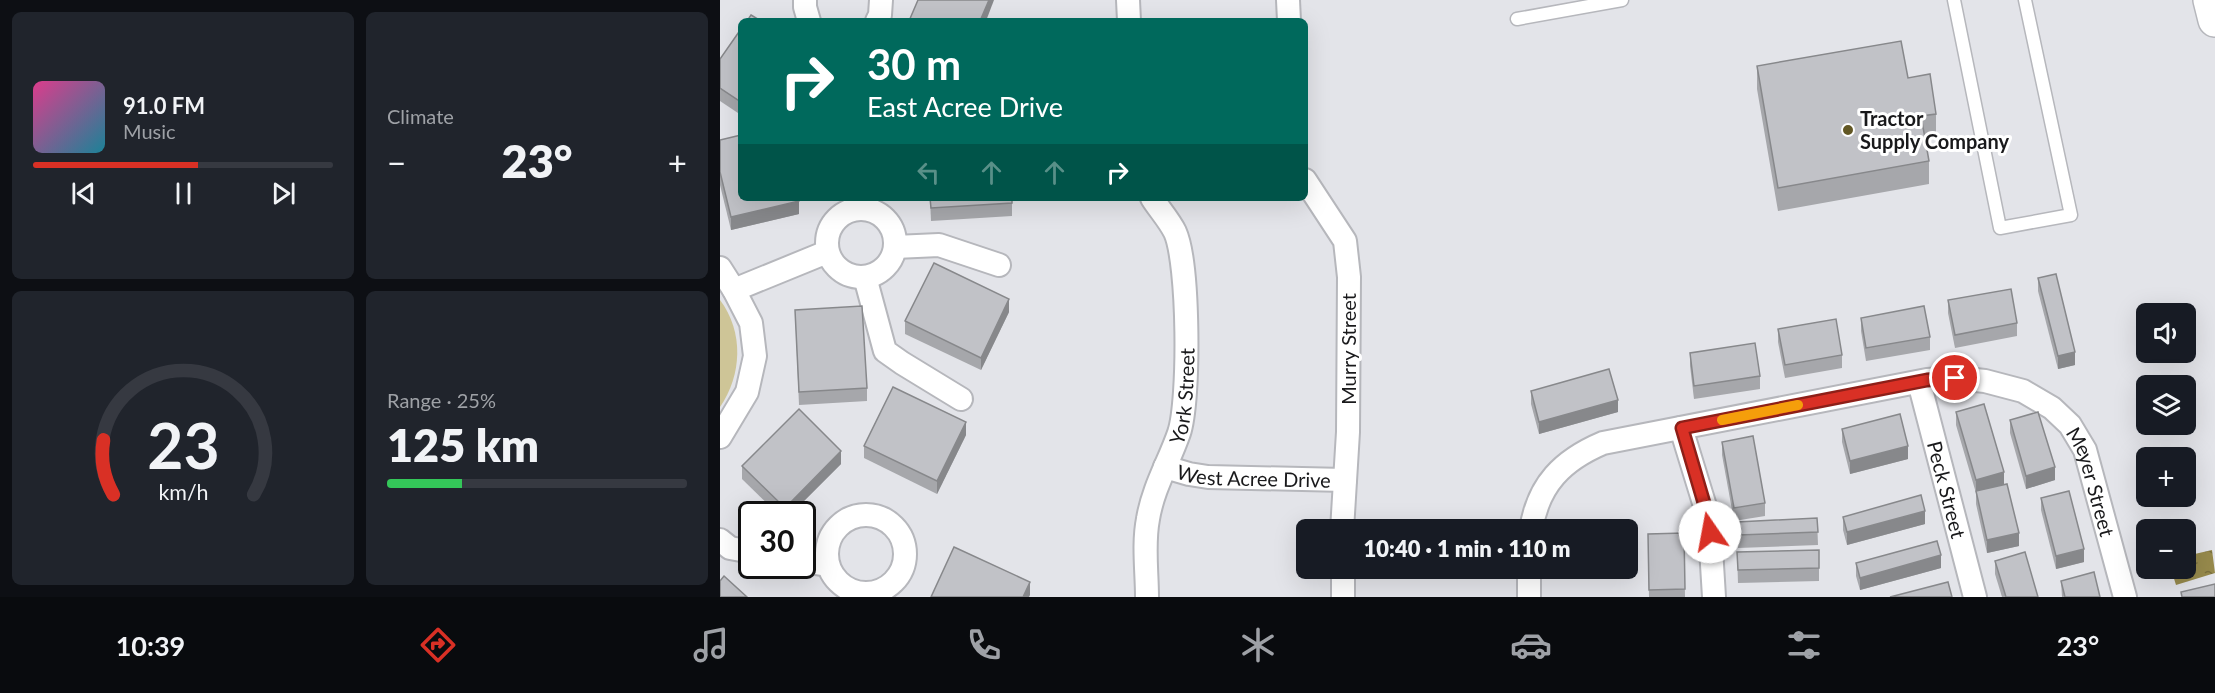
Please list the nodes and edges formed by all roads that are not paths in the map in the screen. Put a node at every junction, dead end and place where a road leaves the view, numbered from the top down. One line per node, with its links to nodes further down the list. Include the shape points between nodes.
1 (805, 0): 9 (street)
2 (881, 0): 10 (street)
3 (1128, 0): 11 (street)
4 (1288, 0): 12 (street)
5 (1622, 0): 13 (lane)
6 (1954, 0): 7 (lane, via 2000,228 2071,215)
7 (2025, 0)
8 (2210, 0): 14 (main road)
9 (808, 18)
10 (878, 18)
11 (1129, 18)
12 (1289, 18)
13 (1517, 19)
14 (2215, 20)
15 (1308, 185): 29 (street, Murry Street, via 1345,241 1349,300)
16 (1154, 201): 28 (street, York Street, via 1175,233 1185,292 1185,400 1180,431)
17 (841, 206): 18 (street, via 875,212 891,226); 19 (street, via 829,230)
18 (895, 247): 20 (street, via 939,245); 22 (street, via 885,267)
19 (827, 252): 22 (street, via 838,269); 23 (street)
20 (999, 266)
21 (720, 268): 23 (street)
22 (866, 277): 25 (street, via 885,351)
23 (734, 290): 27 (street, via 751,323 755,356 747,392)
24 (1918, 382): 26 (street, Meyer Street); 43 (street, Peck Street); 44 (street, Meyer Street, via 1955,378 2023,391 2052,408 2070,425 2085,450)
25 (961, 399)
26 (1682, 428): 31 (street, Meyer Street, via 1603,443 1580,453 1557,471 1541,495); 42 (street, via 1710,532)
27 (720, 437)
28 (1165, 467): 29 (street, West Acree Drive, via 1208,477); 39 (street, York Street, via 1147,522)
29 (1344, 480): 30 (street, Murry Street)
30 (1342, 519)
31 (1534, 519)
32 (720, 540): 33 (street)
33 (738, 549)
34 (816, 563): 35 (street)
35 (828, 565): 38 (street, via 832,576 850,590); 38 (street, via 826,552 837,527 861,515 887,521 904,543 905,556 902,569)
36 (1343, 579): 40 (street)
37 (1529, 579): 41 (street)
38 (885, 593)
39 (1147, 597)
40 (1343, 597)
41 (1529, 597)
42 (1714, 597)
43 (1975, 597)
44 (2125, 597)

